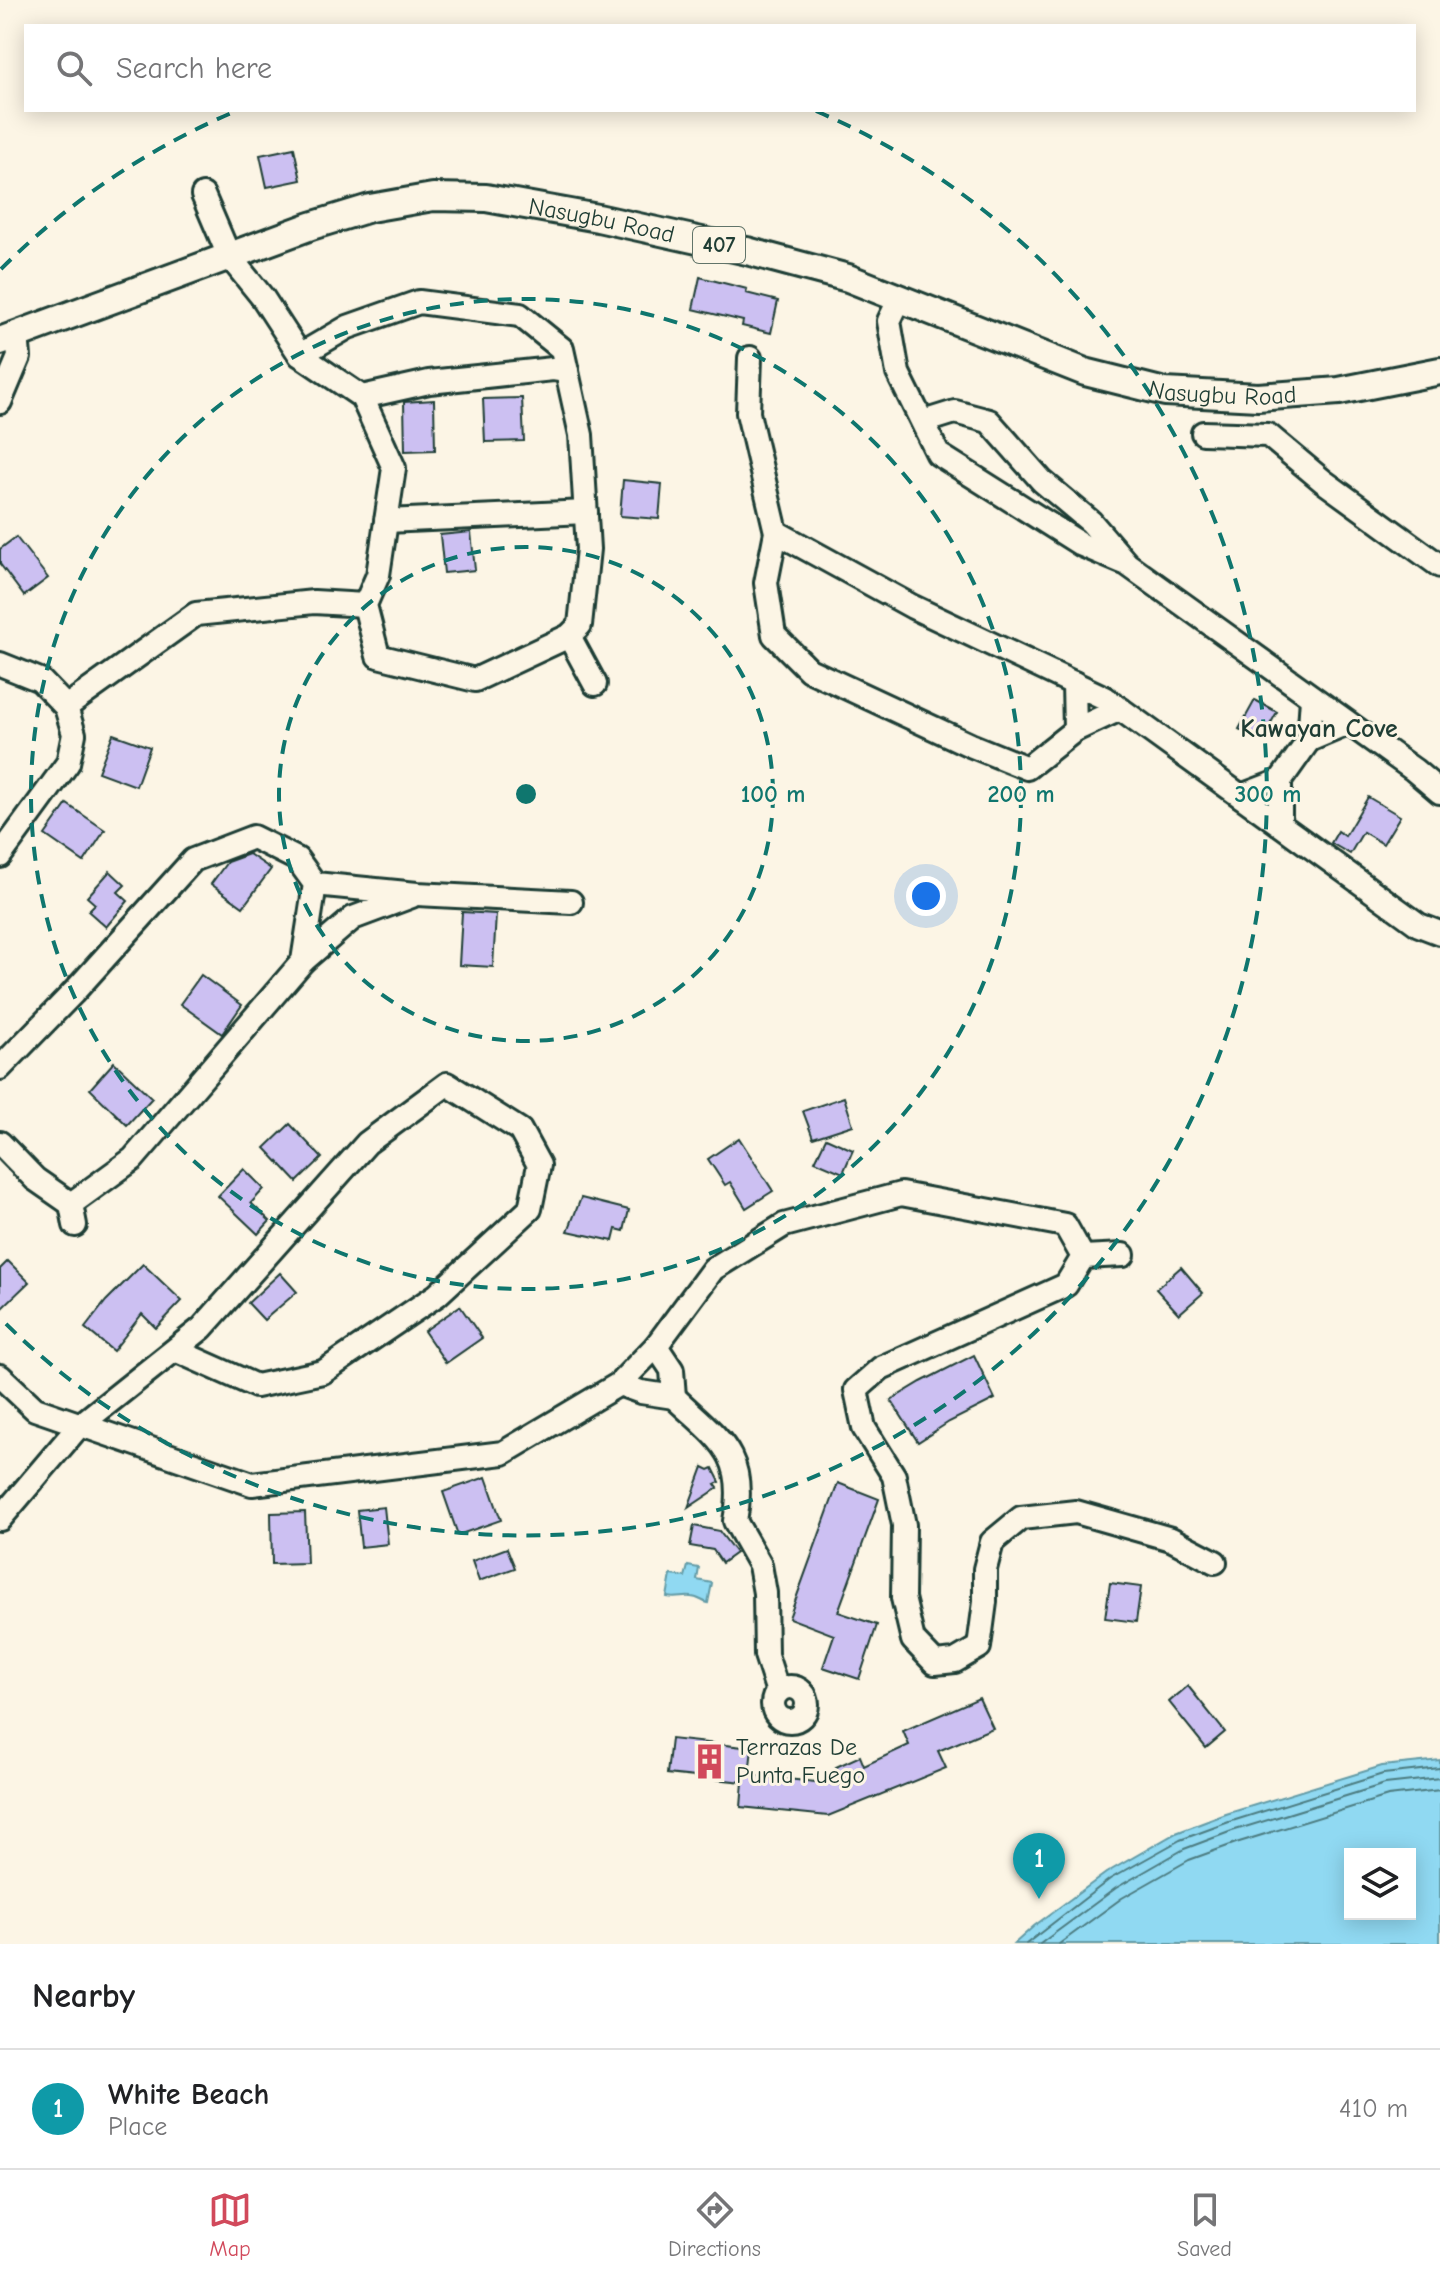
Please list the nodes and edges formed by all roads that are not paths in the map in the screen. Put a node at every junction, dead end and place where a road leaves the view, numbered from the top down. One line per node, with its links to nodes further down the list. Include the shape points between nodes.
1 (203, 195): 2 (street)
2 (229, 256): 3 (main road, Nasugbu Road / 407, via 370,208 433,197 486,198 747,251); 4 (main road, Nasugbu Road / 407); 5 (street)
3 (900, 298): 8 (main road, Nasugbu Road / 407, via 1085,372 1165,392 1258,397 1339,391); 11 (street, via 889,321 898,373)
4 (8, 338): 10 (street, via 19,357)
5 (300, 355): 7 (street, via 348,327 419,302 520,315 562,349); 9 (street)
6 (750, 358): 17 (street, via 748,413)
7 (567, 371): 9 (street, via 429,382); 15 (street, via 581,435)
8 (1440, 371)
9 (362, 397): 16 (street, via 394,468)
10 (0, 402)
11 (923, 422): 13 (street, via 955,412 989,421); 14 (street, via 938,454)
12 (1203, 433): 19 (street, via 1268,435)
13 (1042, 481): 14 (street); 18 (street, via 1091,522)
14 (1026, 510): 18 (street, via 1082,545)
15 (586, 512): 16 (street); 21 (street, via 580,625)
16 (386, 521): 20 (street, via 378,575)
17 (776, 532): 23 (street, via 913,607); 29 (street, via 766,583 774,635 809,670 1027,768)
18 (1127, 564): 25 (street)
19 (1440, 566)
20 (365, 605): 21 (street, via 378,656 475,680); 26 (street, via 314,602 196,614)
21 (569, 636): 24 (street)
22 (0, 664): 26 (street, via 40,680)
23 (1074, 683): 27 (street); 29 (street)
24 (595, 684)
25 (1312, 698): 28 (street); 30 (street)
26 (66, 707): 37 (street, via 74,734 68,763)
27 (1120, 709): 29 (street); 35 (street)
28 (1347, 724): 30 (street); 31 (street)
29 (1075, 730)
30 (1309, 740): 33 (street)
31 (1414, 770): 32 (street); 34 (street)
32 (1440, 777)
33 (1280, 781): 35 (street); 36 (street)
34 (1440, 792)
35 (1241, 796): 36 (street)
36 (1280, 824): 41 (street, via 1419,925)
37 (0, 856)
38 (315, 884): 39 (street); 42 (street); 43 (street, via 297,859 253,837 193,860)
39 (417, 894): 40 (street); 42 (street, via 353,918)
40 (571, 902)
41 (1440, 933)
42 (303, 961): 44 (street, via 133,1159 73,1214)
43 (0, 1068)
44 (0, 1143)
45 (1123, 1255): 46 (street)
46 (1083, 1257): 47 (street, via 1065,1225 901,1194 772,1232 713,1269); 54 (street, via 1066,1285 881,1368 856,1390 864,1428 894,1476 904,1525 903,1598 913,1640 935,1663 955,1661 979,1647 992,1542 1021,1518 1076,1512 1171,1539)
47 (656, 1346): 50 (street); 51 (street, via 672,1370)
48 (175, 1350): 48 (street, via 202,1328 367,1143 447,1084 520,1130 539,1165 530,1209 437,1295 323,1372 256,1386); 52 (street)
49 (0, 1376): 52 (street, via 35,1409)
50 (619, 1384): 51 (street); 52 (street, via 503,1453 252,1484)
51 (674, 1397): 55 (street, via 733,1458 740,1494 735,1521 760,1565 766,1655)
52 (79, 1426): 53 (street)
53 (0, 1519)
54 (1215, 1562)
55 (778, 1692)

